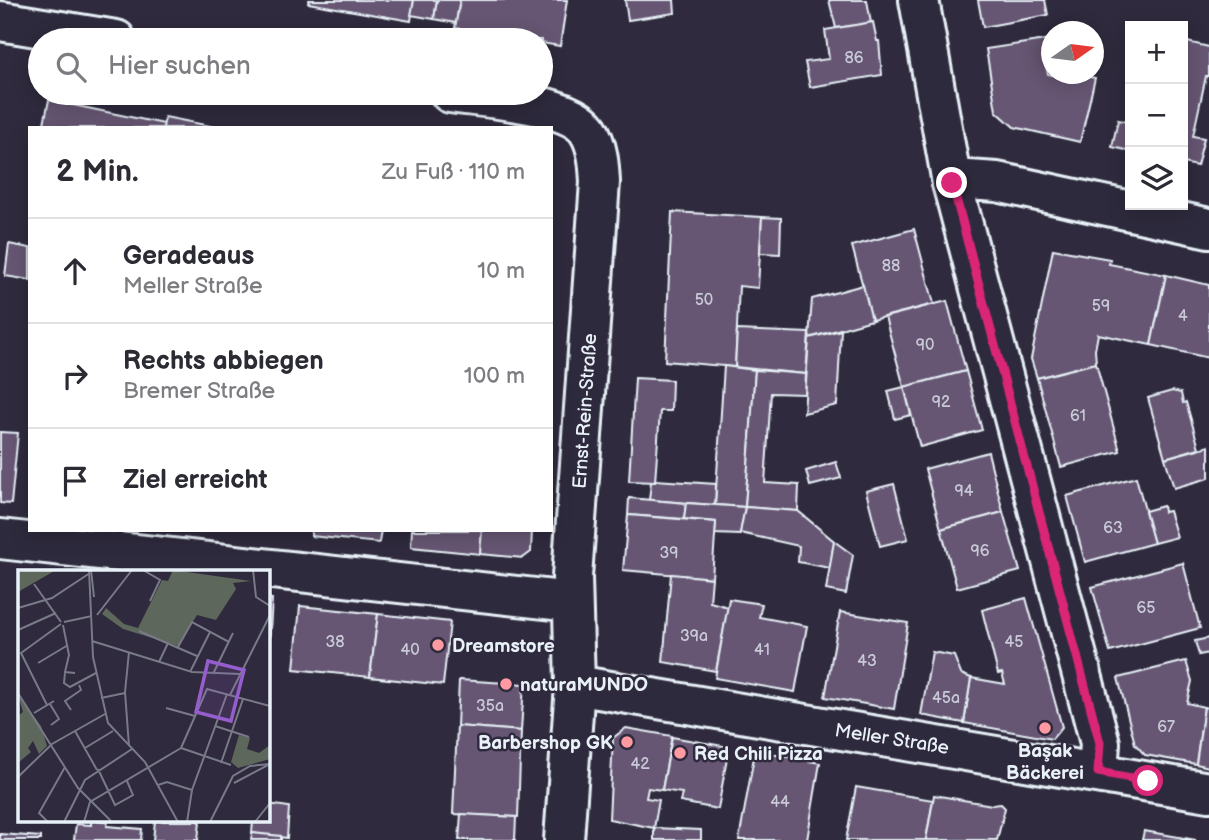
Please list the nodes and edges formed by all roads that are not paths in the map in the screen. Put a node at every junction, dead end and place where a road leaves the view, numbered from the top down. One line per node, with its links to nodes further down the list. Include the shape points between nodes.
1 (919, 0): 5 (street)
2 (0, 21): 3 (street)
3 (43, 28)
4 (530, 105): 8 (street, Ernst-Rein-Straße, via 556,109 582,123 597,149 600,182)
5 (952, 183): 6 (street, via 997,182); 10 (street, via 1100,743)
6 (1209, 228)
7 (0, 539): 8 (street)
8 (572, 602): 9 (street, Ernst-Rein-Straße)
9 (575, 685): 10 (street, Meller Straße); 12 (street, Ernst-Rein-Straße)
10 (1098, 772): 11 (street, Meller Straße)
11 (1209, 792)
12 (564, 840)

